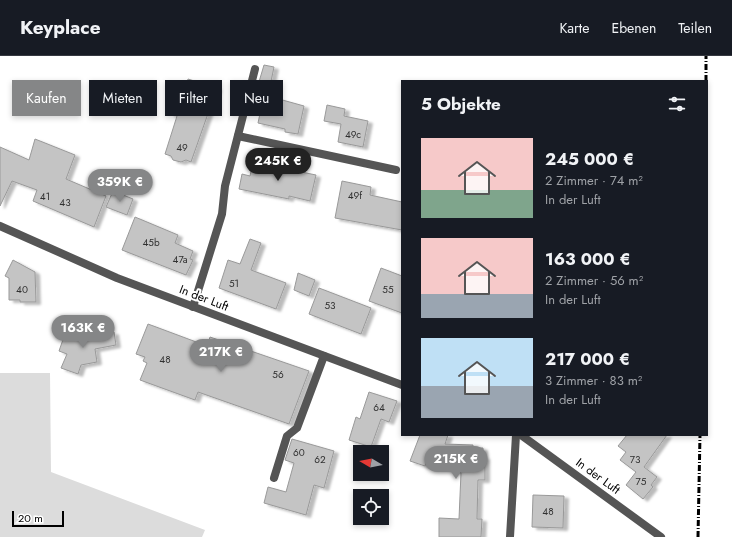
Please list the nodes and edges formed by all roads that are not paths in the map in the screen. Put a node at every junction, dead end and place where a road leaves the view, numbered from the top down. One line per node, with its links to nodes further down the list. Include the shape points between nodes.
1 (255, 69): 2 (street)
2 (238, 136): 3 (street); 5 (street, via 225,186 222,214)
3 (396, 170)
4 (0, 226): 5 (street, In der Luft, via 117,278)
5 (193, 307): 6 (street, In der Luft)
6 (324, 356): 7 (street, In der Luft); 10 (street, via 298,428 287,436)
7 (401, 385)
8 (516, 436): 11 (street)
9 (522, 436): 12 (street, In der Luft)
10 (274, 478)
11 (510, 537)
12 (661, 537)

